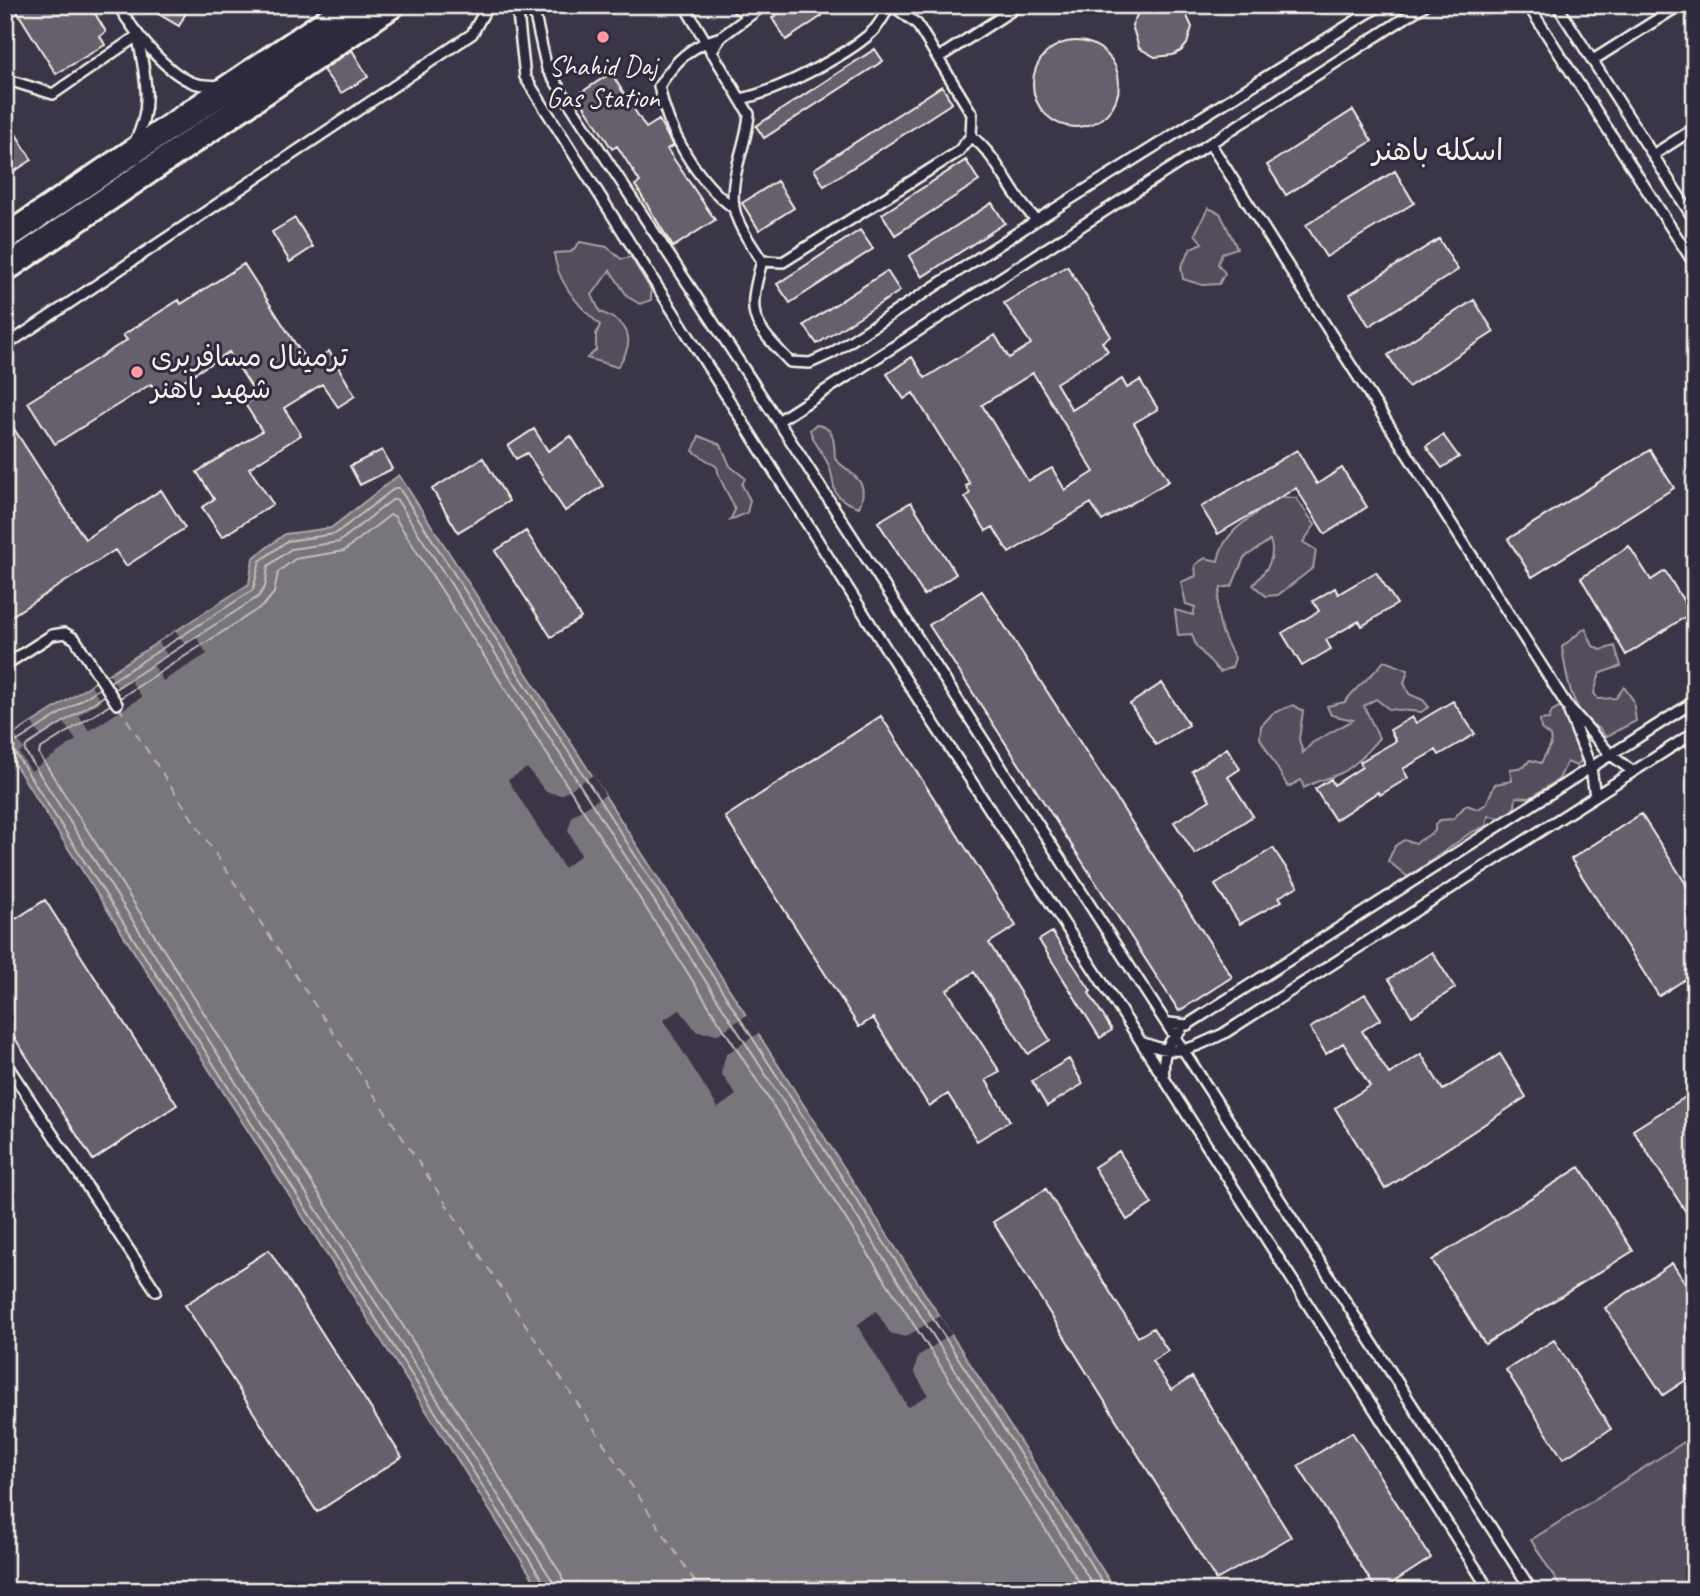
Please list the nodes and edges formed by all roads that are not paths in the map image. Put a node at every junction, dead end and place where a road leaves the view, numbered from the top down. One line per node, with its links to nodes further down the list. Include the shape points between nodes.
1 (118, 5): 18 (lane)
2 (351, 5): 25 (street)
3 (392, 5): 38 (street)
4 (488, 5): 39 (lane, via 472,34)
5 (517, 5): 53 (lane, via 525,77)
6 (542, 5): 40 (lane, via 535,16 547,69)
7 (684, 5): 20 (lane)
8 (733, 5): 17 (lane)
9 (764, 5): 17 (lane)
10 (891, 5): 22 (lane, via 917,24); 26 (lane, via 873,32 822,64 762,95)
11 (1020, 5): 22 (lane)
12 (1381, 5): 33 (lane)
13 (1425, 5): 29 (lane)
14 (1528, 5): 37 (lane)
15 (1558, 5): 23 (lane)
16 (1681, 5): 23 (lane)
17 (748, 15): 19 (lane)
18 (137, 36): 24 (lane, via 53,94); 25 (lane, via 194,83); 30 (lane, via 149,91 141,131)
19 (721, 37): 20 (lane); 21 (lane)
20 (706, 42): 21 (lane); 32 (lane, via 675,61 659,86 664,113 681,142 716,195)
21 (711, 52): 26 (lane)
22 (938, 58): 28 (lane, via 972,114)
23 (1593, 60): 31 (lane)
24 (5, 79)
25 (230, 86): 30 (street)
26 (740, 99): 32 (lane, via 749,114 734,184)
27 (1695, 128): 31 (lane)
28 (971, 136): 33 (lane, via 984,146); 36 (lane, via 958,152 783,262)
29 (1211, 145): 40 (lane); 44 (lane)
30 (126, 155): 35 (street)
31 (1653, 155): 34 (lane)
32 (734, 208): 36 (lane)
33 (1037, 220): 36 (lane, via 810,363 790,362 757,323 750,303)
34 (1695, 221)
35 (5, 238)
36 (762, 261)
37 (1695, 265)
38 (5, 269)
39 (5, 346)
40 (778, 421): 50 (lane)
41 (5, 666): 43 (lane, via 52,635 65,633 75,639)
42 (1695, 701): 46 (lane)
43 (117, 704)
44 (1566, 704): 46 (lane); 47 (lane)
45 (1695, 732): 48 (lane)
46 (1611, 755): 47 (lane); 48 (lane)
47 (1591, 768): 49 (lane); 51 (lane)
48 (1632, 771): 49 (lane)
49 (1595, 796): 54 (lane, via 1223,1034)
50 (1169, 1023): 51 (lane); 52 (lane)
51 (1187, 1025): 52 (lane)
52 (1176, 1034): 54 (lane); 55 (lane)
53 (1141, 1042): 55 (lane); 57 (lane)
54 (1187, 1051): 55 (lane); 60 (lane)
55 (1166, 1052): 57 (lane)
56 (5, 1062): 58 (lane)
57 (1165, 1080): 59 (lane)
58 (156, 1291)
59 (1490, 1591)
60 (1532, 1591)

